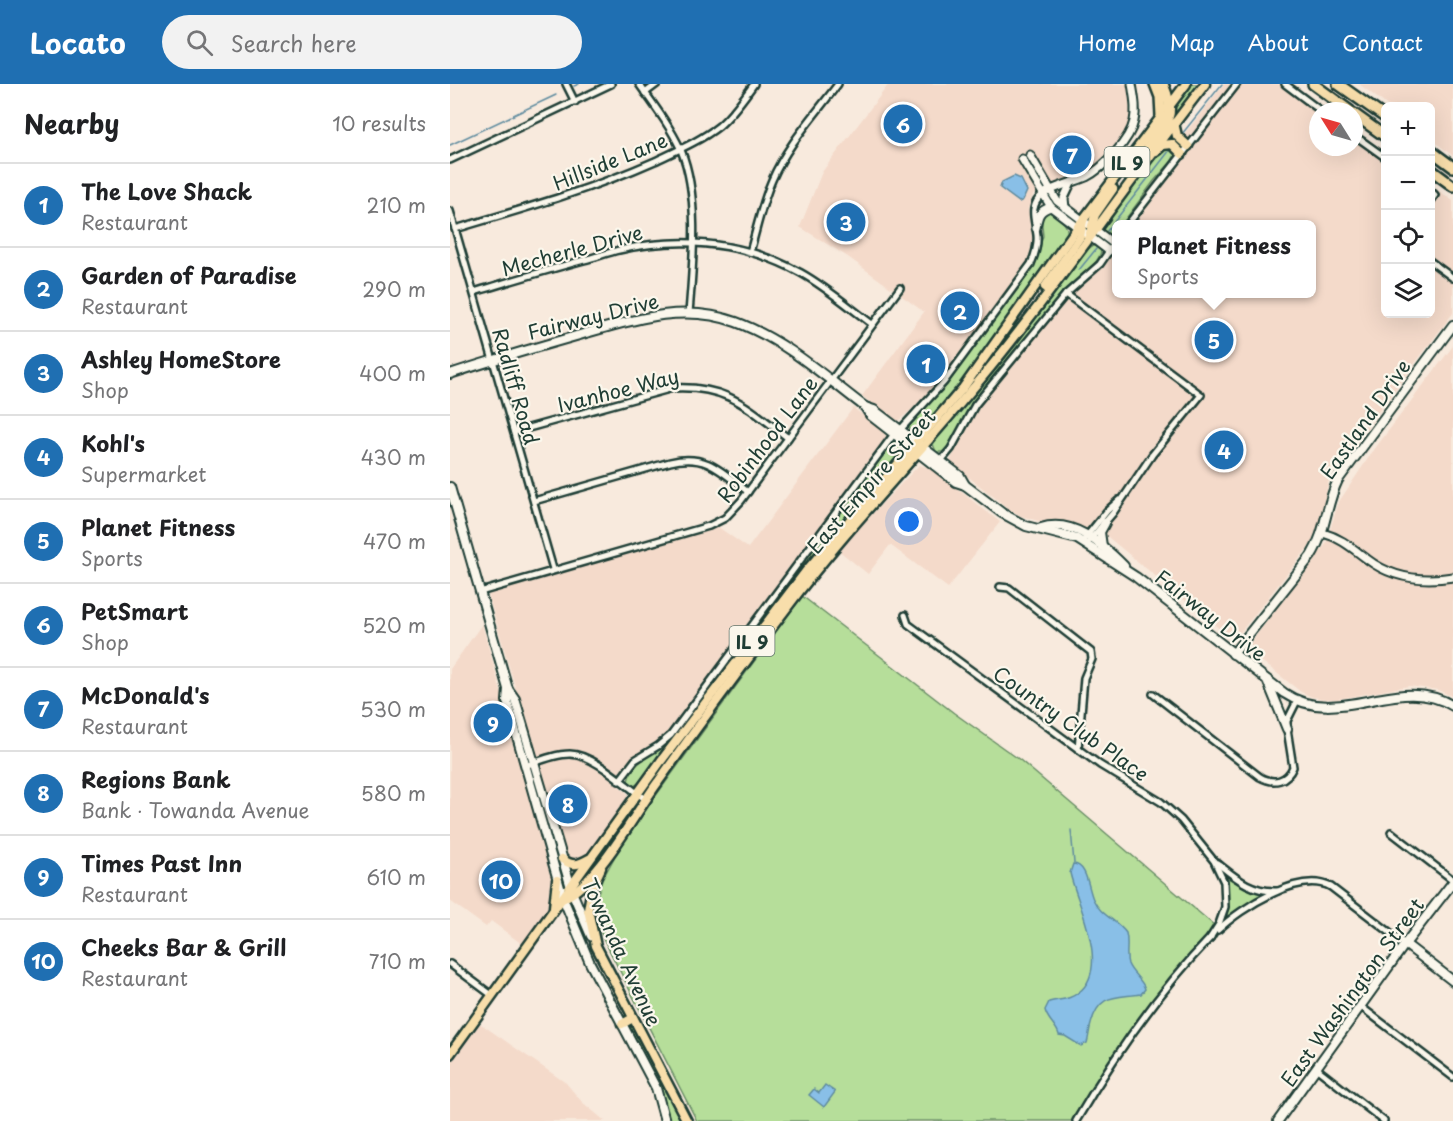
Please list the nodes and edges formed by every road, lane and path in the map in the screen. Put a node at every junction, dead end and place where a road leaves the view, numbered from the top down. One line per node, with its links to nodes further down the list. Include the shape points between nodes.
1 (566, 84): 19 (street)
2 (611, 84): 19 (street)
3 (639, 84): 17 (street)
4 (657, 84): 17 (street)
5 (754, 84): 30 (street, Hillside Lane, via 720,125)
6 (837, 84): 58 (street, via 773,178)
7 (1132, 84): 41 (street, via 1135,112 1131,129 1099,168)
8 (1155, 84): 25 (highway)
9 (1163, 84): 23 (highway)
10 (1186, 84): 23 (main road, East Empire Street / IL 9)
11 (1205, 84): 27 (main road, East Empire Street / IL 9)
12 (1237, 84): 31 (street)
13 (1285, 84): 20 (street)
14 (1313, 84): 21 (highway)
15 (1337, 84): 18 (highway); 22 (highway)
16 (1349, 84): 18 (highway)
17 (645, 93): 30 (street)
18 (1357, 97): 24 (highway)
19 (575, 102): 37 (street)
20 (1310, 102)
21 (1338, 102)
22 (1344, 102)
23 (1170, 104): 25 (main road, East Empire Street / IL 9); 40 (highway, via 1169,118)
24 (1381, 114)
25 (1161, 116): 51 (main road, East Empire Street / IL 9)
26 (1363, 120): 28 (highway)
27 (1174, 123): 31 (main road, via 1175,134); 35 (main road, East Empire Street / IL 9)
28 (1381, 133)
29 (1363, 141): 34 (street)
30 (680, 149): 50 (street, Hillside Lane, via 577,193); 54 (street, via 691,182)
31 (1185, 150): 35 (main road, via 1166,144); 48 (street)
32 (1435, 153): 38 (highway)
33 (1030, 155): 43 (street)
34 (1383, 156)
35 (1149, 157): 40 (main road, East Empire Street / IL 9)
36 (1023, 159): 44 (street)
37 (450, 160)
38 (1453, 167)
39 (1435, 172): 42 (highway)
40 (1134, 177): 51 (main road, East Empire Street / IL 9)
41 (1072, 182): 43 (street); 46 (street, via 1064,198)
42 (1453, 186)
43 (1051, 190): 44 (street); 46 (street)
44 (1043, 194): 45 (street); 49 (street, via 1033,210)
45 (1051, 207): 49 (street, via 1041,210); 51 (street)
46 (1065, 208): 51 (street)
47 (450, 211): 50 (street, Radliff Road)
48 (1132, 220)
49 (1036, 228): 71 (street, via 1036,249 1027,270 944,382)
50 (455, 229): 62 (street, Radliff Road)
51 (1086, 229): 53 (street); 55 (street); 73 (main road, East Empire Street / IL 9); 73 (main road, East Empire Street / IL 9, via 1025,323)
52 (1112, 235): 53 (street)
53 (1105, 238): 56 (street)
54 (692, 242): 58 (street, Mecherle Drive); 62 (street, Mecherle Drive, via 617,250); 64 (street)
55 (1112, 245)
56 (1112, 245)
57 (1112, 247): 63 (street)
58 (750, 252): 65 (street, Mecherle Drive, via 802,273)
59 (1435, 264): 60 (street)
60 (1453, 278)
61 (900, 288): 65 (street, Robinhood Lane)
62 (474, 292): 67 (street, Radliff Road)
63 (1066, 294): 74 (street, via 975,405); 78 (street, via 1201,395)
64 (689, 313): 67 (main road, Fairway Drive, via 649,316); 69 (main road, Fairway Drive, via 724,318 759,332)
65 (872, 324): 69 (street, Robinhood Lane)
66 (1453, 325): 81 (main road, Eastland Drive, via 1338,480)
67 (493, 360): 68 (main road, Fairway Drive); 70 (street, Radliff Road)
68 (450, 374)
69 (830, 380): 71 (main road, Fairway Drive, via 870,415); 72 (street, Robinhood Lane)
70 (514, 432): 72 (street, Ivanhoe Way, via 673,388 693,387 728,396); 79 (street, Radliff Road)
71 (897, 432): 73 (main road, Fairway Drive); 100 (street, via 677,727 658,746 635,760)
72 (788, 438): 77 (street, Robinhood Lane)
73 (918, 448): 74 (main road, Fairway Drive); 75 (main road, Fairway Drive, via 956,482); 101 (main road, East Empire Street / IL 9, via 792,589); 102 (main road, East Empire Street / IL 9, via 808,580)
74 (941, 461): 75 (main road, Fairway Drive)
75 (965, 484): 82 (main road, Fairway Drive, via 1026,526 1039,529 1058,525 1075,530)
76 (450, 487): 88 (main road, Towanda Avenue)
77 (748, 492): 79 (street, via 719,470 690,458); 84 (street, Robinhood Lane, via 730,514 715,524)
78 (1122, 497): 80 (street); 82 (street)
79 (534, 501): 84 (street, Radliff Road)
80 (1105, 523): 82 (street); 83 (main road, via 1100,532)
81 (1323, 533): 86 (street, via 1342,540 1398,576 1421,580); 90 (main road, Eastland Drive, via 1311,556)
82 (1087, 540): 83 (main road, Fairway Drive); 85 (main road, Fairway Drive)
83 (1102, 546): 85 (main road, Fairway Drive)
84 (554, 569): 88 (street, Robinhood Lane)
85 (1136, 577): 90 (main road, Fairway Drive)
86 (1453, 577)
87 (1000, 587): 97 (street, via 1010,588 1091,652 1084,678)
88 (480, 592): 92 (main road, Towanda Avenue)
89 (905, 615): 97 (street, Country Club Place, via 908,624)
90 (1233, 654): 91 (main road, Fairway Drive)
91 (1266, 679): 94 (main road, Fairway Drive); 96 (main road)
92 (508, 689): 98 (main road, Towanda Avenue, via 515,699); 99 (main road, Towanda Avenue, via 507,701)
93 (1153, 694): 96 (street, via 1269,781 1283,780 1293,766)
94 (1297, 701): 95 (main road, via 1328,707 1414,694 1438,698); 96 (street)
95 (1453, 706)
96 (1287, 729)
97 (1078, 748): 107 (street, Country Club Place, via 1170,810)
98 (535, 763): 99 (street); 100 (street, via 567,754 579,755); 106 (main road, Towanda Avenue)
99 (525, 766): 108 (main road, Towanda Avenue)
100 (619, 781): 101 (street)
101 (637, 794): 102 (street); 105 (main road, East Empire Street / IL 9)
102 (645, 799): 104 (main road, East Empire Street / IL 9)
103 (1391, 832): 109 (street)
104 (611, 853): 110 (main road, East Empire Street / IL 9, via 581,888); 116 (main road, IL 9, via 589,899)
105 (592, 857): 106 (main road, via 578,865); 110 (main road, East Empire Street / IL 9)
106 (562, 859): 110 (main road, Towanda Avenue)
107 (1214, 861): 111 (street, Country Club Place, via 1250,887); 114 (street, Country Club Place, via 1224,882 1226,898)
108 (557, 880): 112 (main road, Towanda Avenue); 113 (main road)
109 (1453, 881): 115 (main road, East Washington Street)
110 (572, 890): 112 (main road, East Empire Street / IL 9); 116 (main road, Towanda Avenue)
111 (1282, 890): 114 (street, Country Club Place, via 1243,910); 115 (street, Country Club Place, via 1320,882)
112 (563, 898): 113 (main road); 122 (main road, Towanda Avenue)
113 (553, 913): 119 (main road)
114 (1210, 938): 128 (street, Country Club Place, via 1140,1023)
115 (1406, 944): 118 (main road); 120 (main road, East Washington Street)
116 (596, 946): 121 (main road, Towanda Avenue / IL 9)
117 (450, 964): 119 (street)
118 (1453, 981)
119 (493, 996): 123 (main road)
120 (1360, 1006): 124 (main road, East Washington Street); 125 (street)
121 (633, 1018): 122 (main road); 127 (main road, Towanda Avenue / IL 9)
122 (622, 1024): 126 (main road, Towanda Avenue, via 656,1088)
123 (450, 1054)
124 (1316, 1068): 129 (main road, East Washington Street); 130 (street)
125 (1453, 1077)
126 (664, 1121)
127 (687, 1121)
128 (1076, 1121)
129 (1278, 1121)
130 (1384, 1121)

